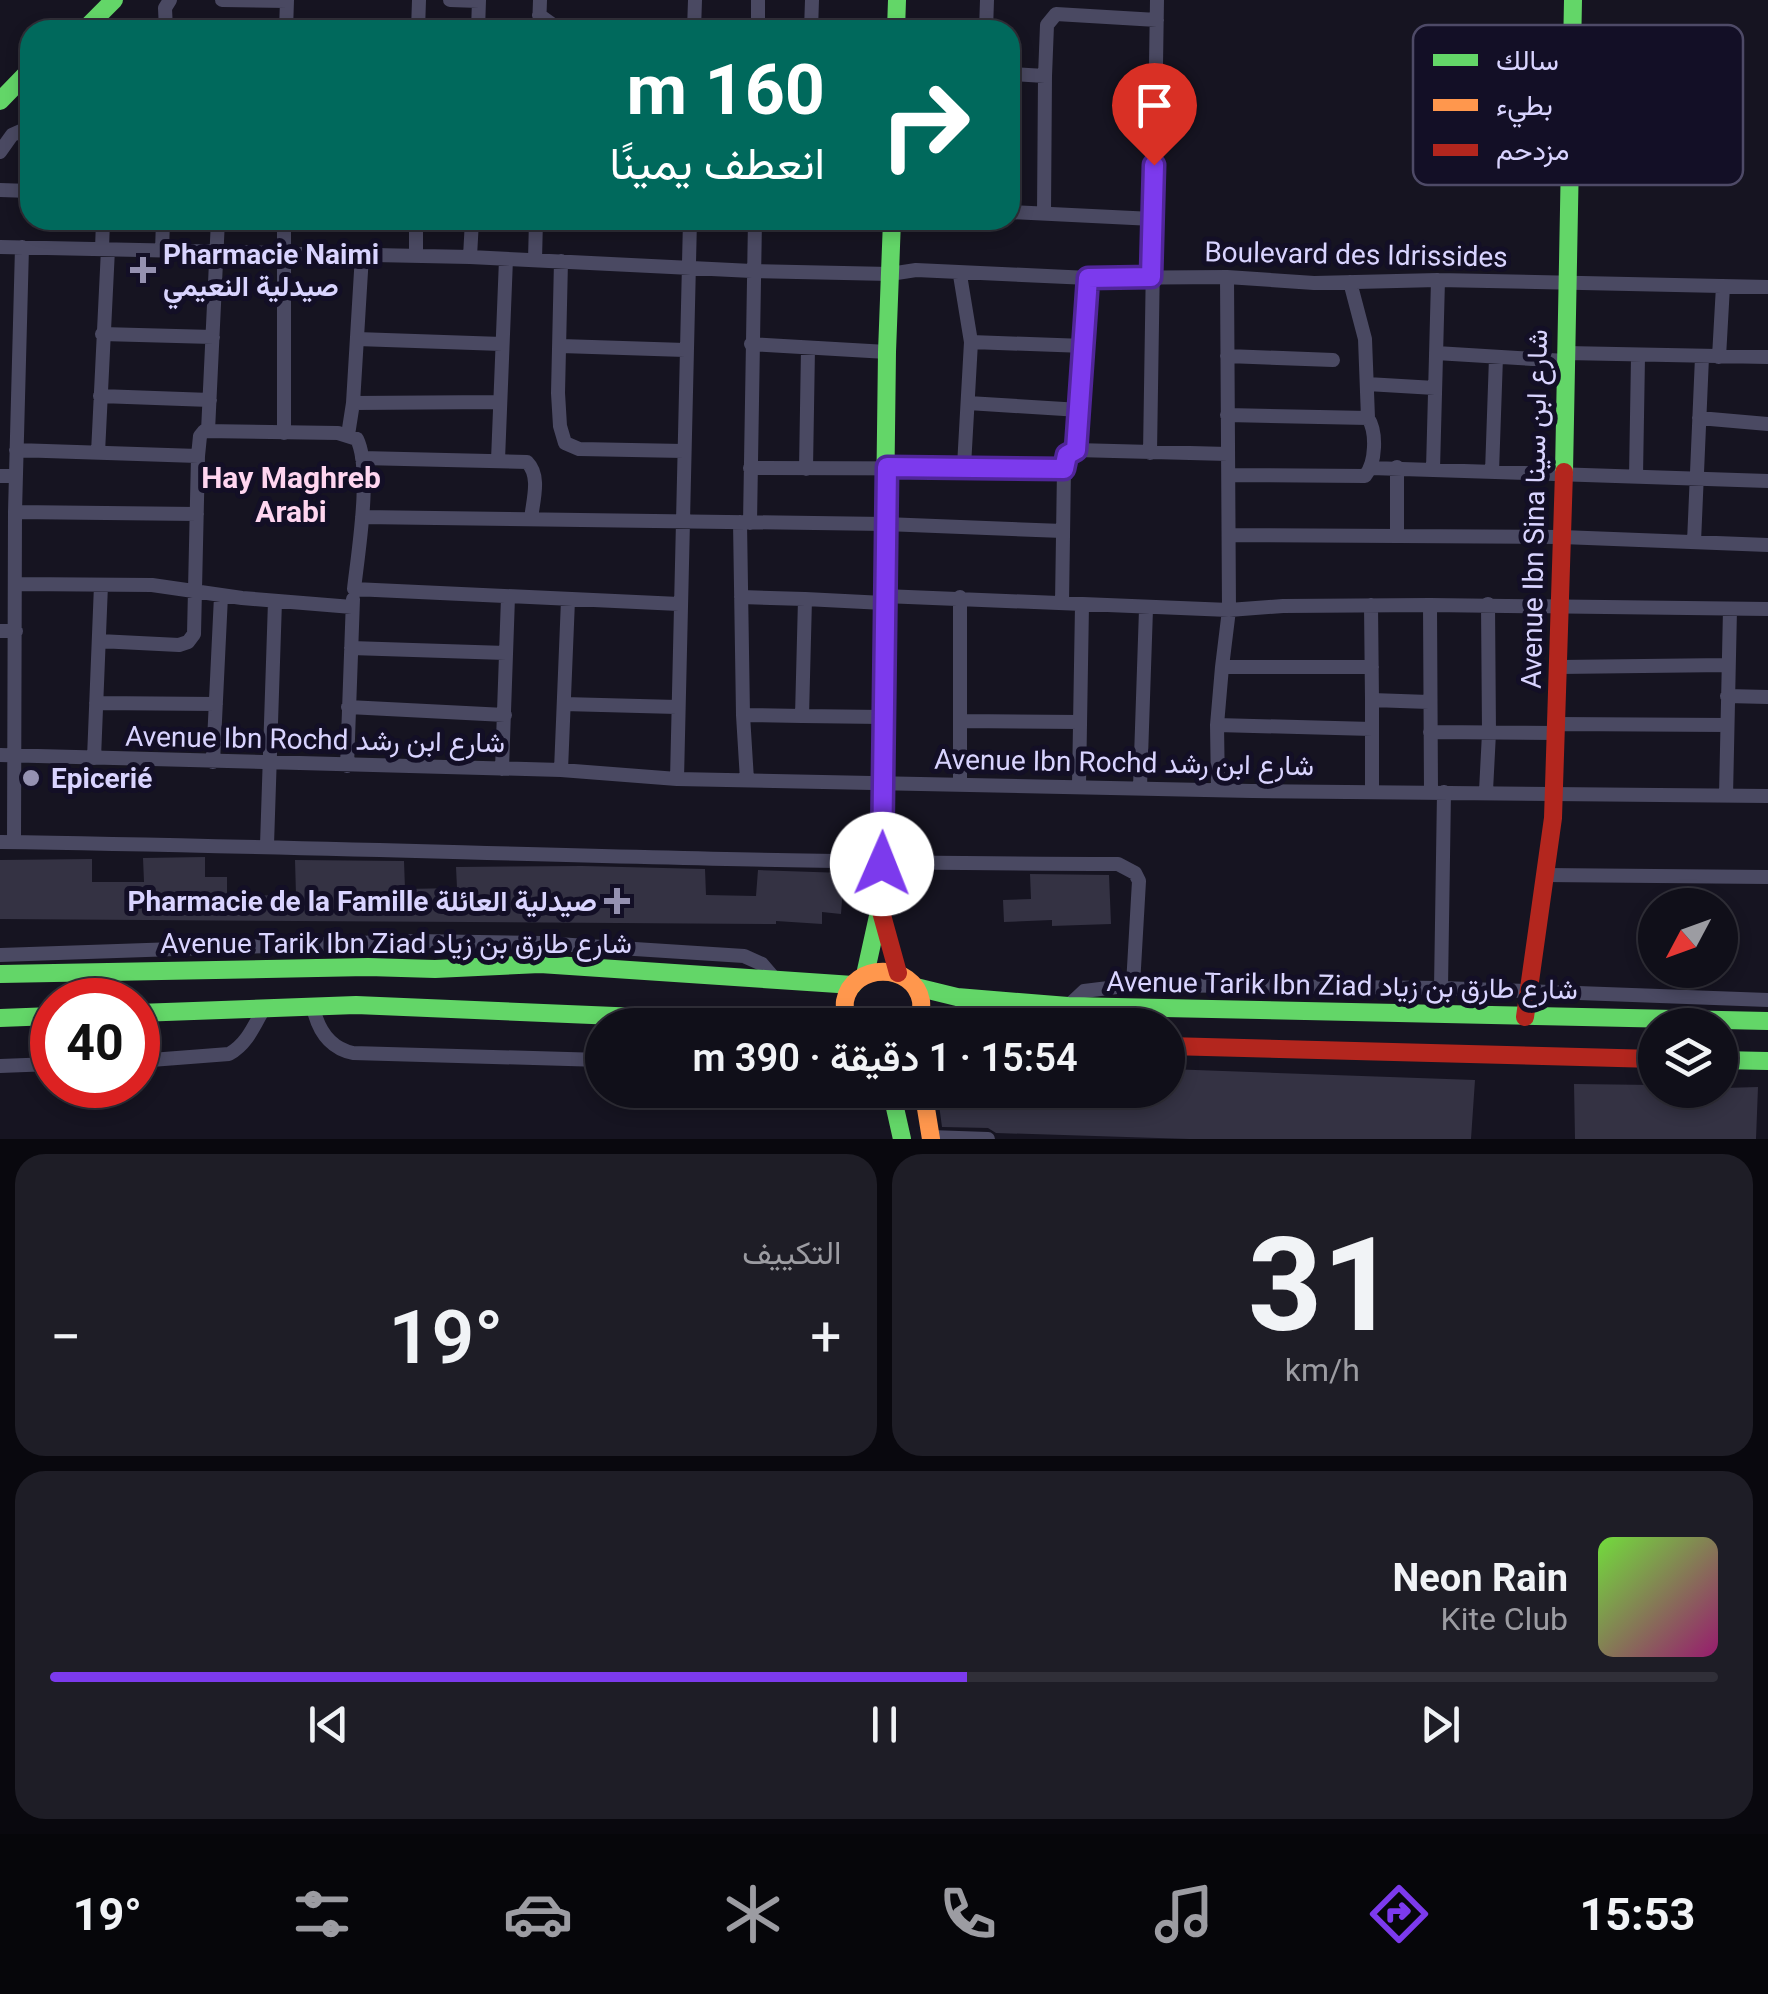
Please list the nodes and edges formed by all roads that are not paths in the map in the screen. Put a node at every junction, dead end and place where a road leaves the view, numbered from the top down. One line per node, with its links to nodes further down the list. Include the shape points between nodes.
1 (222, 0): 7 (street)
2 (450, 0): 3 (street)
3 (479, 0)
4 (1050, 0): 8 (street)
5 (1158, 0): 9 (street)
6 (1573, 0): 10 (main road, Avenue Ibn Sina شارع ابن سينا)
7 (287, 1)
8 (1052, 16): 9 (street); 12 (street)
9 (1157, 20): 22 (street)
10 (1572, 25)
11 (1020, 75): 12 (street)
12 (1045, 76): 21 (street)
13 (20, 80): 15 (main road)
14 (20, 94): 16 (main road)
15 (0, 101)
16 (0, 114)
17 (20, 131): 18 (street)
18 (0, 152)
19 (1568, 185): 54 (main road, Avenue Ibn Sina شارع ابن سينا)
20 (1020, 212): 21 (street)
21 (1044, 213): 22 (street)
22 (1152, 219): 49 (street)
23 (104, 230): 35 (street)
24 (163, 230): 36 (street)
25 (218, 230): 37 (street)
26 (284, 230): 38 (street)
27 (416, 230): 40 (street)
28 (471, 230): 41 (street)
29 (536, 230): 43 (street)
30 (689, 230): 45 (street)
31 (754, 230): 46 (street)
32 (892, 230): 47 (main road)
33 (0, 247): 34 (street, Boulevard des Idrissides)
34 (22, 247): 35 (street, Boulevard des Idrissides); 69 (street)
35 (105, 249): 36 (street, Boulevard des Idrissides); 57 (street)
36 (162, 251): 37 (street, Boulevard des Idrissides)
37 (218, 252): 38 (street, Boulevard des Idrissides); 58 (street)
38 (284, 253): 39 (street, Boulevard des Idrissides); 92 (street)
39 (362, 254): 40 (street, Boulevard des Idrissides); 59 (street)
40 (416, 255): 41 (street, Boulevard des Idrissides)
41 (470, 257): 42 (street, Boulevard des Idrissides)
42 (506, 258): 43 (street, Boulevard des Idrissides); 61 (street)
43 (536, 260): 44 (street, Boulevard des Idrissides)
44 (561, 261): 45 (street, Boulevard des Idrissides); 63 (street)
45 (687, 268): 46 (street, Boulevard des Idrissides); 66 (street)
46 (752, 271): 47 (street, Boulevard des Idrissides); 62 (street)
47 (890, 274): 48 (street, Boulevard des Idrissides); 68 (main road)
48 (960, 275): 51 (street, Boulevard des Idrissides); 60 (street)
49 (1151, 277): 50 (street, Boulevard des Idrissides); 51 (street, Boulevard des Idrissides); 98 (street)
50 (1227, 277): 53 (street, Boulevard des Idrissides); 71 (street)
51 (1088, 278): 64 (street)
52 (1438, 280): 53 (street, Boulevard des Idrissides); 54 (street, Boulevard des Idrissides); 70 (street)
53 (1350, 282): 79 (street, via 1365,340)
54 (1566, 283): 55 (street, Boulevard des Idrissides); 73 (main road, Avenue Ibn Sina شارع ابن سينا)
55 (1723, 286): 56 (street, Boulevard des Idrissides); 76 (street)
56 (1768, 287)
57 (102, 334): 58 (street); 81 (street)
58 (213, 338): 82 (street)
59 (357, 339): 61 (street); 85 (street)
60 (971, 342): 64 (street); 84 (street)
61 (502, 344): 83 (street)
62 (751, 344): 65 (street); 106 (street)
63 (561, 346): 66 (street); 96 (street, via 558,411 565,444)
64 (1085, 346): 86 (street)
65 (808, 348): 68 (street); 108 (street)
66 (685, 350): 96 (street)
67 (0, 352): 69 (street)
68 (887, 352): 104 (main road)
69 (18, 353): 94 (street)
70 (1436, 353): 72 (street); 80 (street)
71 (1228, 356): 78 (street); 87 (street)
72 (1496, 357): 73 (street); 111 (street)
73 (1566, 357): 74 (street); 113 (main road, Avenue Ibn Sina شارع ابن سينا)
74 (1638, 357): 75 (street); 115 (street)
75 (1702, 357): 76 (street); 89 (street)
76 (1719, 357): 77 (street)
77 (1768, 358)
78 (1333, 360)
79 (1367, 384): 80 (street); 88 (street)
80 (1435, 388): 110 (street)
81 (100, 396): 82 (street); 97 (street)
82 (210, 400): 91 (street)
83 (499, 402): 85 (street); 102 (street)
84 (968, 402): 86 (street); 103 (street)
85 (353, 403): 93 (street)
86 (1080, 410): 95 (street)
87 (1227, 415): 88 (street); 99 (street)
88 (1368, 418): 107 (street)
89 (1699, 418): 90 (street); 116 (street)
90 (1768, 424)
91 (208, 431): 92 (street); 100 (street, via 200,436)
92 (284, 433): 93 (street)
93 (348, 435): 101 (street, via 360,442)
94 (16, 450): 97 (street); 114 (street)
95 (1076, 450): 98 (street); 109 (street)
96 (684, 452): 123 (street)
97 (98, 453): 100 (street)
98 (1150, 453): 99 (street)
99 (1228, 454): 112 (street)
100 (198, 456): 119 (street)
101 (362, 458): 102 (street); 120 (street)
102 (498, 460): 121 (street, via 527,462 534,470)
103 (964, 466): 104 (street); 109 (street)
104 (887, 467): 108 (street); 124 (main road)
105 (1397, 467): 107 (street); 110 (street); 127 (street)
106 (750, 468): 108 (street); 122 (street)
107 (1371, 468): 112 (street, via 1362,476)
108 (806, 469)
109 (1064, 469): 125 (street)
110 (1433, 469): 111 (street)
111 (1492, 472): 113 (street)
112 (1229, 474): 126 (street)
113 (1564, 474): 115 (street); 128 (main road, Avenue Ibn Sina شارع ابن سينا)
114 (8, 476): 118 (street)
115 (1636, 476): 116 (street)
116 (1698, 478): 117 (street); 129 (street)
117 (1768, 481)
118 (16, 512): 119 (street); 131 (street)
119 (197, 514): 134 (street)
120 (362, 516): 121 (street); 133 (street)
121 (531, 519): 123 (street)
122 (745, 522): 123 (street); 124 (street); 137 (street)
123 (682, 523): 144 (street)
124 (885, 524): 125 (street); 140 (main road)
125 (1063, 531): 143 (street)
126 (1229, 535): 127 (street); 153 (street)
127 (1397, 535): 128 (street)
128 (1562, 537): 129 (street); 149 (main road, Avenue Ibn Sina شارع ابن سينا)
129 (1694, 542): 130 (street)
130 (1768, 545)
131 (16, 584): 132 (street); 155 (street)
132 (101, 584): 134 (street); 156 (street)
133 (354, 589): 136 (street); 150 (street)
134 (196, 591): 135 (street); 156 (street, via 188,642)
135 (221, 596): 141 (street); 168 (street)
136 (508, 597): 142 (street); 158 (street)
137 (742, 597): 139 (street); 173 (street)
138 (960, 597): 140 (street); 143 (street); 176 (street)
139 (804, 599): 140 (street); 174 (street)
140 (884, 599): 175 (main road)
141 (276, 600): 150 (street); 187 (street)
142 (568, 600): 144 (street); 169 (street)
143 (1062, 603): 146 (street)
144 (679, 604): 171 (street)
145 (1488, 604): 148 (street); 149 (street); 183 (street)
146 (1082, 605): 151 (street); 177 (street)
147 (1372, 605): 148 (street); 153 (street); 161 (street)
148 (1430, 605): 166 (street)
149 (1560, 606): 152 (street); 162 (main road, Avenue Ibn Sina شارع ابن سينا)
150 (352, 608): 157 (street)
151 (1146, 608): 153 (street); 196 (street)
152 (1730, 609): 154 (street); 159 (street)
153 (1229, 610): 160 (street)
154 (1768, 610)
155 (8, 631): 184 (street)
156 (99, 642): 167 (street)
157 (351, 648): 158 (street); 170 (street)
158 (506, 653): 172 (street)
159 (1728, 665): 162 (street); 163 (street)
160 (1222, 667): 161 (street); 178 (street)
161 (1372, 667): 165 (street)
162 (1559, 667): 180 (main road, Avenue Ibn Sina شارع ابن سينا)
163 (1727, 696): 164 (street); 179 (street)
164 (1768, 698)
165 (1372, 700): 166 (street); 181 (street)
166 (1429, 702): 182 (street)
167 (96, 703): 168 (street); 185 (street)
168 (216, 704): 186 (street)
169 (564, 704): 171 (street); 190 (street)
170 (348, 707): 172 (street); 188 (street)
171 (677, 707): 191 (street)
172 (505, 714): 189 (street)
173 (743, 715): 174 (street); 192 (street)
174 (802, 716): 175 (street)
175 (882, 717): 193 (main road)
176 (960, 721): 177 (street); 194 (street)
177 (1080, 722): 195 (street)
178 (1218, 724): 181 (street); 197 (street)
179 (1727, 725): 180 (street); 202 (street)
180 (1556, 728): 183 (street); 201 (main road, Avenue Ibn Sina شارع ابن سينا)
181 (1372, 730): 199 (street)
182 (1430, 732): 183 (street); 200 (street)
183 (1490, 734): 198 (street)
184 (8, 755): 185 (street, Avenue Ibn Rochd شارع ابن رشد); 204 (street)
185 (94, 758): 186 (street, Avenue Ibn Rochd شارع ابن رشد)
186 (213, 762): 187 (street, Avenue Ibn Rochd شارع ابن رشد)
187 (272, 764): 188 (street, Avenue Ibn Rochd شارع ابن رشد); 205 (street)
188 (347, 766): 189 (street, Avenue Ibn Rochd شارع ابن رشد)
189 (502, 769): 190 (street, Avenue Ibn Rochd شارع ابن رشد)
190 (561, 770): 191 (street, Avenue Ibn Rochd شارع ابن رشد)
191 (677, 779): 192 (street, Avenue Ibn Rochd شارع ابن رشد)
192 (747, 780): 193 (street, Avenue Ibn Rochd شارع ابن رشد)
193 (883, 782): 194 (street, Avenue Ibn Rochd شارع ابن رشد); 206 (main road)
194 (960, 782): 195 (street, Avenue Ibn Rochd شارع ابن رشد)
195 (1079, 785): 196 (street, Avenue Ibn Rochd شارع ابن رشد)
196 (1140, 787): 197 (street, Avenue Ibn Rochd شارع ابن رشد)
197 (1218, 790): 199 (street, Avenue Ibn Rochd شارع ابن رشد)
198 (1486, 791): 200 (street, Avenue Ibn Rochd شارع ابن رشد); 201 (street, Avenue Ibn Rochd شارع ابن رشد)
199 (1372, 792): 200 (street, Avenue Ibn Rochd شارع ابن رشد)
200 (1438, 792): 219 (street)
201 (1554, 794): 202 (street, Avenue Ibn Rochd شارع ابن رشد); 207 (main road, Avenue Ibn Sina شارع ابن سينا)
202 (1726, 796): 203 (street, Avenue Ibn Rochd شارع ابن رشد)
203 (1768, 796)
204 (7, 842): 205 (street)
205 (268, 845): 206 (street)
206 (882, 864): 209 (main road); 217 (street, via 1128,867 1139,880)
207 (1544, 875): 208 (street); 220 (main road, Avenue Ibn Sina شارع ابن سينا)
208 (1768, 877)
209 (880, 908): 213 (main road); 216 (main road)
210 (540, 943): 211 (street); 212 (main road); 215 (street, via 744,956)
211 (0, 955)
212 (540, 964): 214 (main road, Avenue Tarik Ibn Ziad شارع طارق بن زياد); 215 (main road, Avenue Tarik Ibn Ziad شارع طارق بن زياد)
213 (897, 966): 216 (main road, Avenue Tarik Ibn Ziad شارع طارق بن زياد); 218 (main road, Avenue Tarik Ibn Ziad شارع طارق بن زياد); 221 (main road)
214 (0, 974)
215 (774, 978): 216 (main road, Avenue Tarik Ibn Ziad شارع طارق بن زياد)
216 (859, 980): 226 (main road)
217 (1133, 984): 219 (street); 223 (street, via 1084,990)
218 (916, 987): 221 (main road, Avenue Tarik Ibn Ziad شارع طارق بن زياد); 227 (main road)
219 (1441, 988): 220 (street)
220 (1528, 991): 222 (street); 231 (main road, Avenue Ibn Sina شارع ابن سينا)
221 (957, 998): 223 (main road, Avenue Tarik Ibn Ziad شارع طارق بن زياد)
222 (1768, 1000)
223 (1068, 1006): 231 (main road, Avenue Tarik Ibn Ziad شارع طارق بن زياد)
224 (313, 1007): 225 (main road); 229 (main road); 236 (street, via 325,1037 344,1051)
225 (264, 1008): 228 (main road); 235 (street, via 229,1054)
226 (845, 1008)
227 (922, 1008)
228 (160, 1012)
229 (585, 1014)
230 (30, 1017): 232 (main road)
231 (1525, 1017): 233 (main road, Avenue Tarik Ibn Ziad شارع طارق بن زياد)
232 (0, 1018)
233 (1768, 1021)
234 (1185, 1046): 237 (main road)
235 (160, 1059)
236 (585, 1059)
237 (1638, 1059)
238 (1738, 1060): 239 (main road)
239 (1768, 1061)
240 (30, 1065): 241 (street)
241 (0, 1066)
242 (894, 1108): 245 (main road)
243 (926, 1108): 244 (main road)
244 (931, 1138): 246 (street)
245 (902, 1139)
246 (988, 1139)

